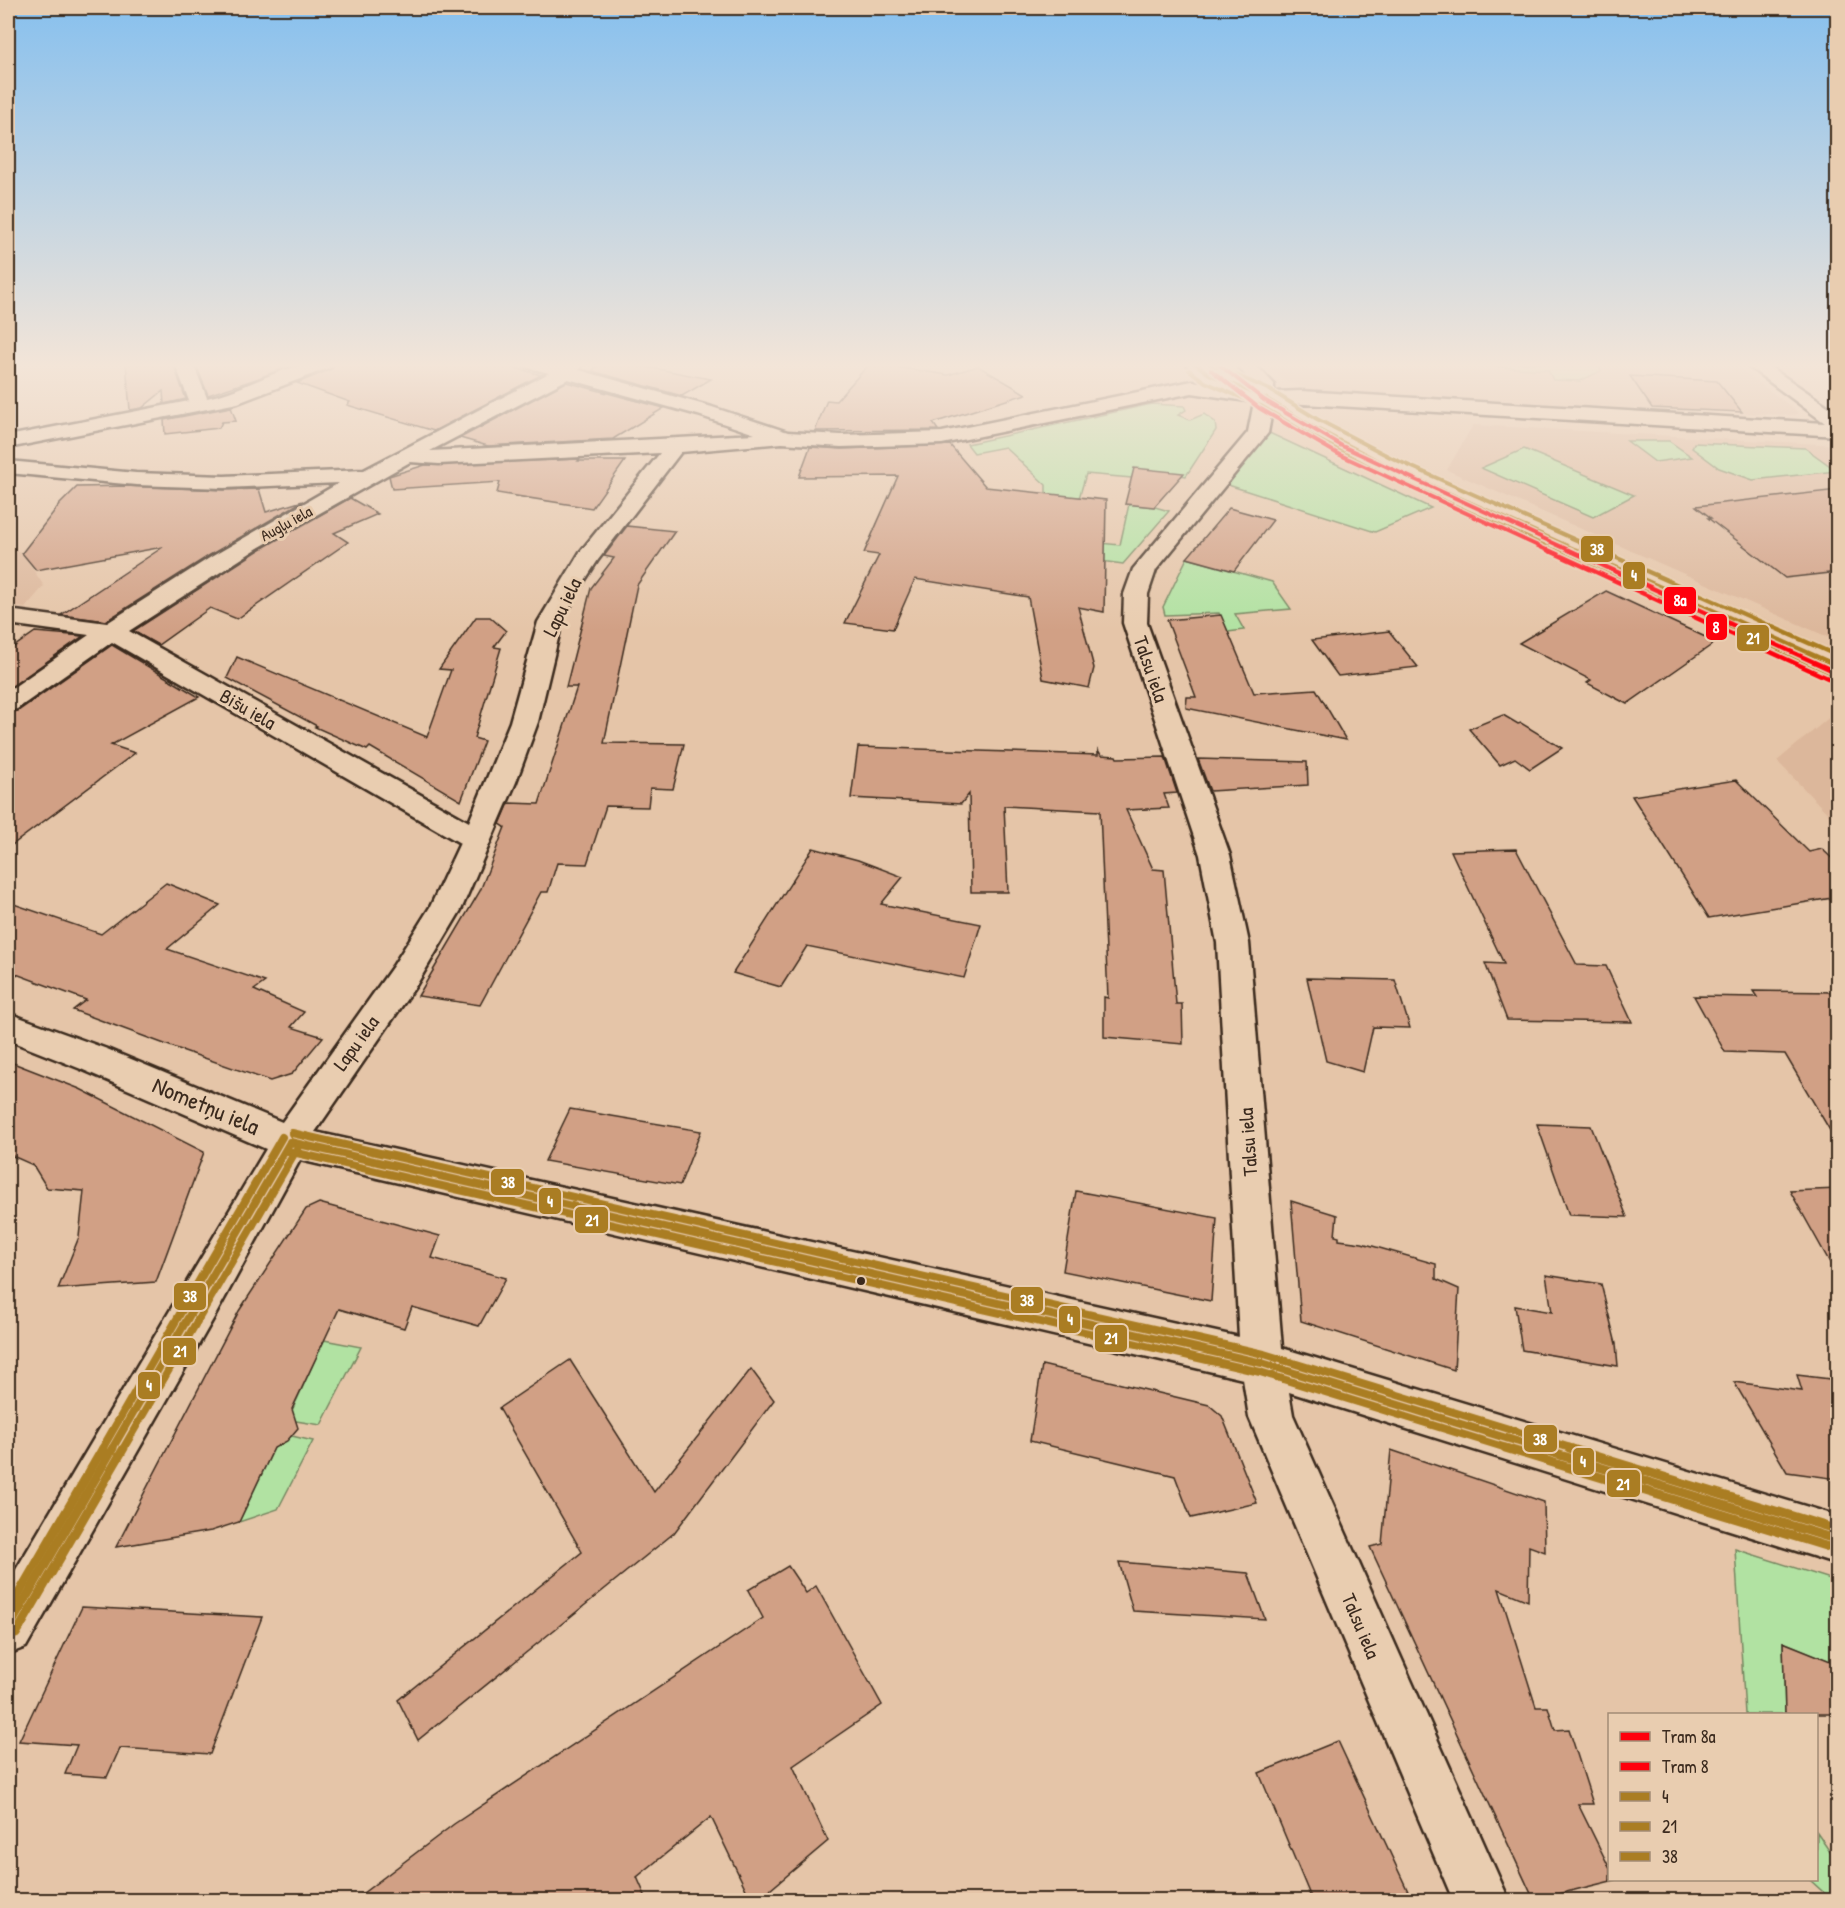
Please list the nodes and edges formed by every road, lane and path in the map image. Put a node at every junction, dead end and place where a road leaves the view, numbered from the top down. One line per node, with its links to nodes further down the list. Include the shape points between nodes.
1 (416, 452): 6 (street, Augļu iela)
2 (556, 452): 6 (street)
3 (671, 452): 13 (street, Lapu iela, via 588,557 554,614 524,722)
4 (1242, 452): 16 (street, Talsu iela, via 1145,569 1136,594 1135,623 1215,855 1233,943)
5 (1360, 452): 11 (street)
6 (409, 456): 8 (street, Augļu iela)
7 (8, 467): 8 (street, via 136,479 224,482)
8 (369, 476): 10 (street, Augļu iela, via 250,543)
9 (8, 617): 10 (street, Bišu iela)
10 (111, 631): 12 (street, Augļu iela); 13 (street, Bišu iela)
11 (1838, 666)
12 (8, 703)
13 (476, 839): 15 (street, Lapu iela, via 445,910)
14 (8, 1026): 15 (street, Nometņu iela)
15 (290, 1142): 16 (street, Nometņu iela); 18 (street, Lapu iela)
16 (1262, 1363): 17 (street, Nometņu iela); 19 (street, Talsu iela, via 1271,1417)
17 (1838, 1540)
18 (8, 1629)
19 (1480, 1900)

